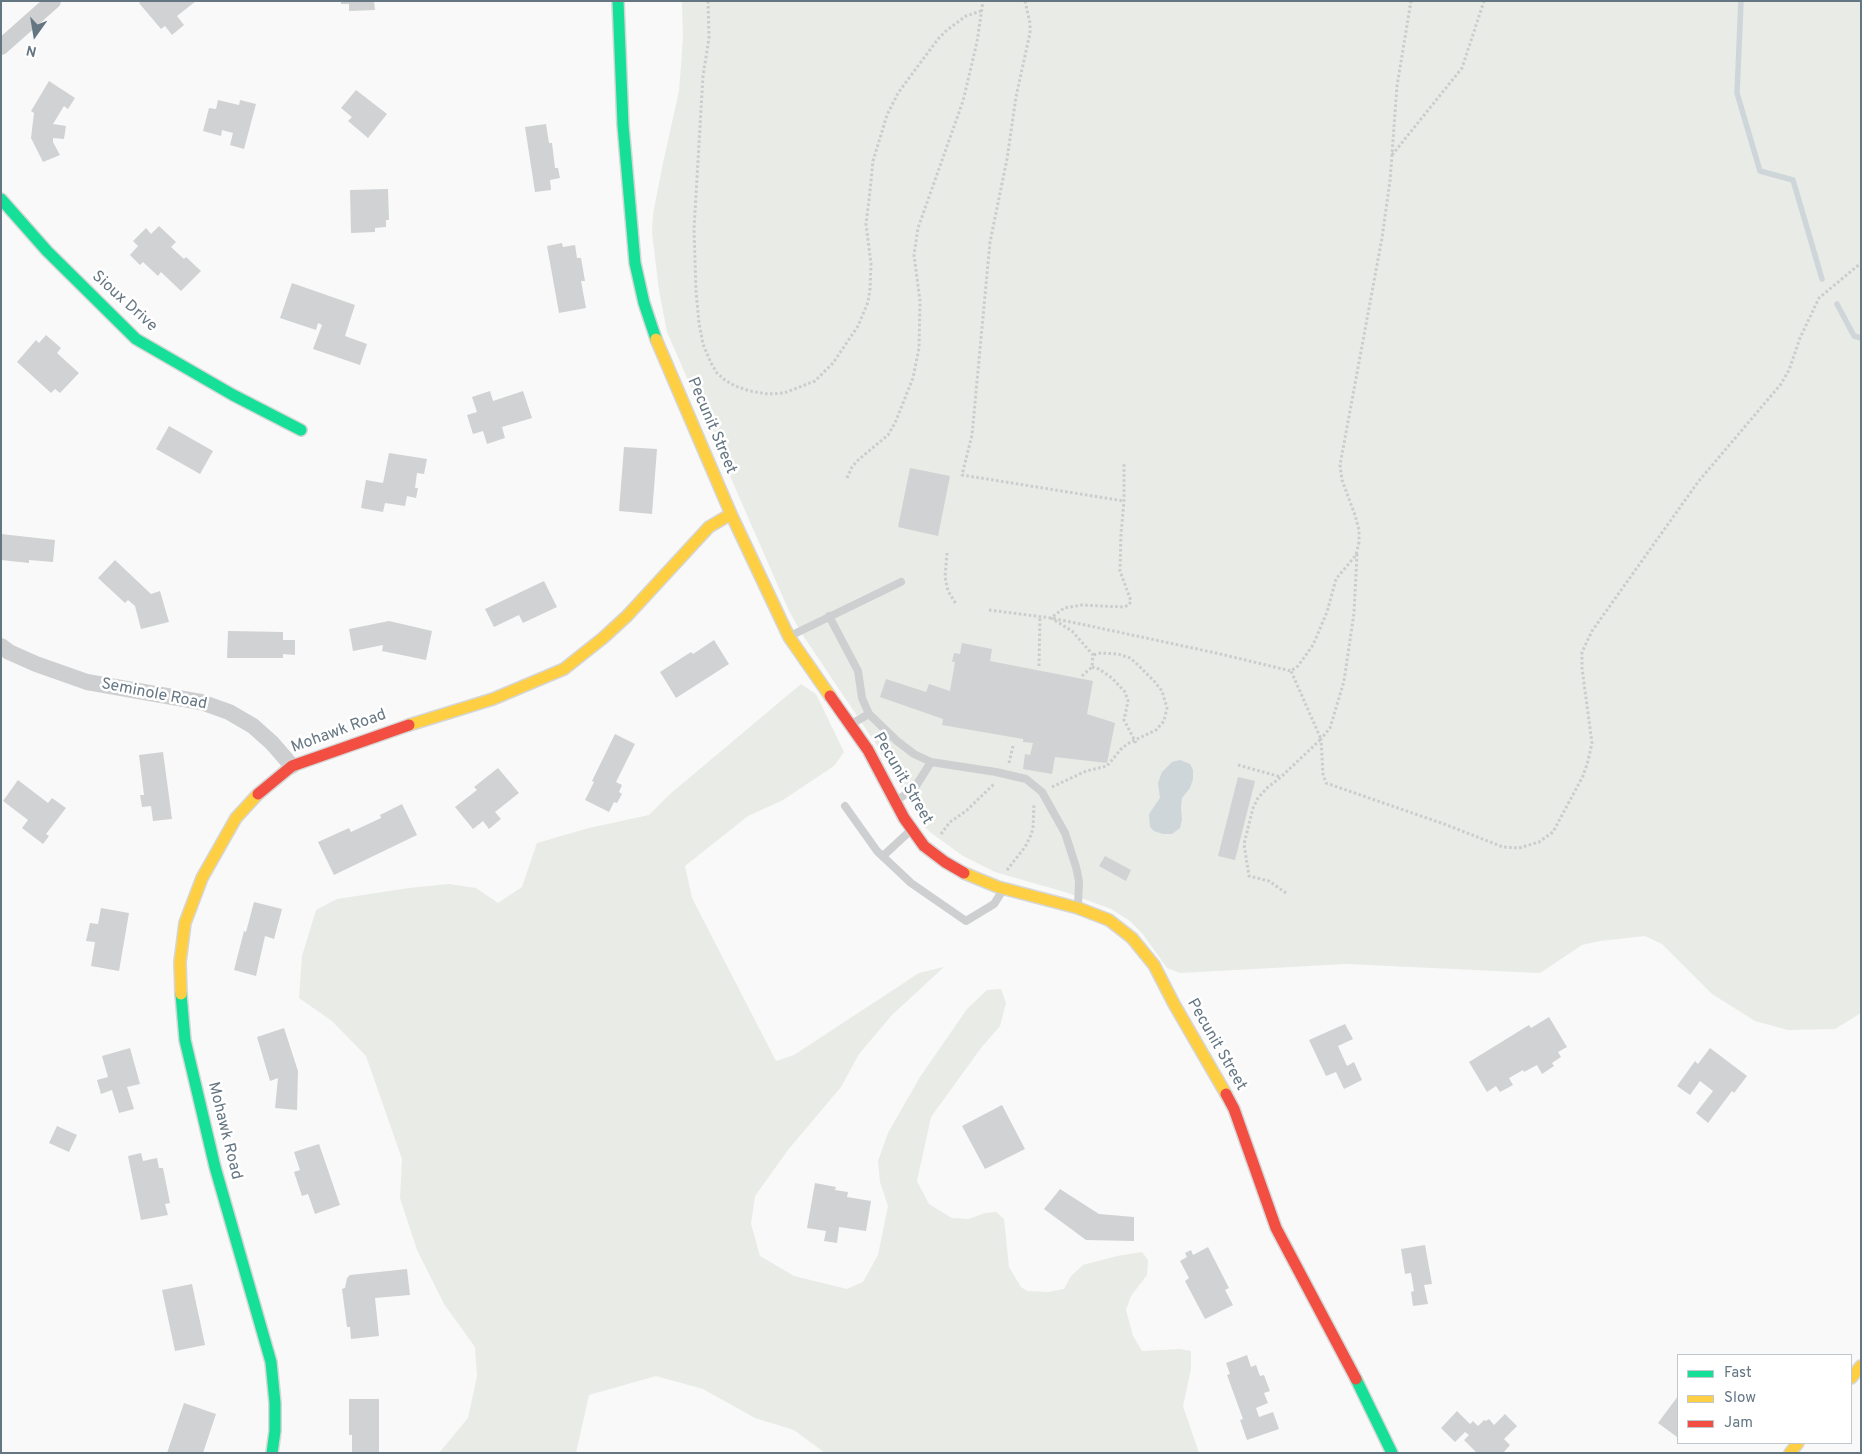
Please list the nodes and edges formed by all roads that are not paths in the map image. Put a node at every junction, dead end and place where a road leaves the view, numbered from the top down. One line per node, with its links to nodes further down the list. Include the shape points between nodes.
1 (53, 1): 3 (street)
2 (618, 1): 6 (street, Pecunit Street, via 623,125 635,263 656,339)
3 (1, 47)
4 (1, 199): 5 (street, Sioux Drive, via 47,251 136,339 233,396)
5 (301, 430)
6 (731, 514): 9 (street, Pecunit Street); 14 (street, Mohawk Road, via 709,527 627,616 564,669 493,699)
7 (901, 582): 8 (lane)
8 (829, 616): 9 (lane); 11 (lane, via 858,671 862,698)
9 (789, 637): 12 (street, Pecunit Street)
10 (1, 646): 14 (street, Seminole Road, via 36,664 87,682 201,702 229,712 253,726)
11 (869, 714): 12 (lane); 13 (lane, via 914,754)
12 (850, 724): 15 (street, Pecunit Street)
13 (932, 762): 15 (lane, via 914,789); 20 (lane, via 1026,779 1042,792 1065,833 1076,867)
14 (292, 766): 23 (street, Mohawk Road, via 264,788 242,812 218,848 202,878 185,923 180,962 185,1040 215,1168 271,1362 275,1403)
15 (896, 802): 17 (street, Pecunit Street)
16 (845, 806): 18 (lane)
17 (912, 830): 18 (lane); 19 (street, Pecunit Street, via 924,846 957,870)
18 (883, 856): 19 (lane, via 911,883 966,921 994,904)
19 (1001, 888): 20 (street, Pecunit Street)
20 (1078, 908): 24 (street, Pecunit Street, via 1119,927 1154,965 1234,1109 1276,1228 1348,1362)
21 (1861, 1366): 22 (street)
22 (1852, 1377)
23 (272, 1453)
24 (1392, 1453)

